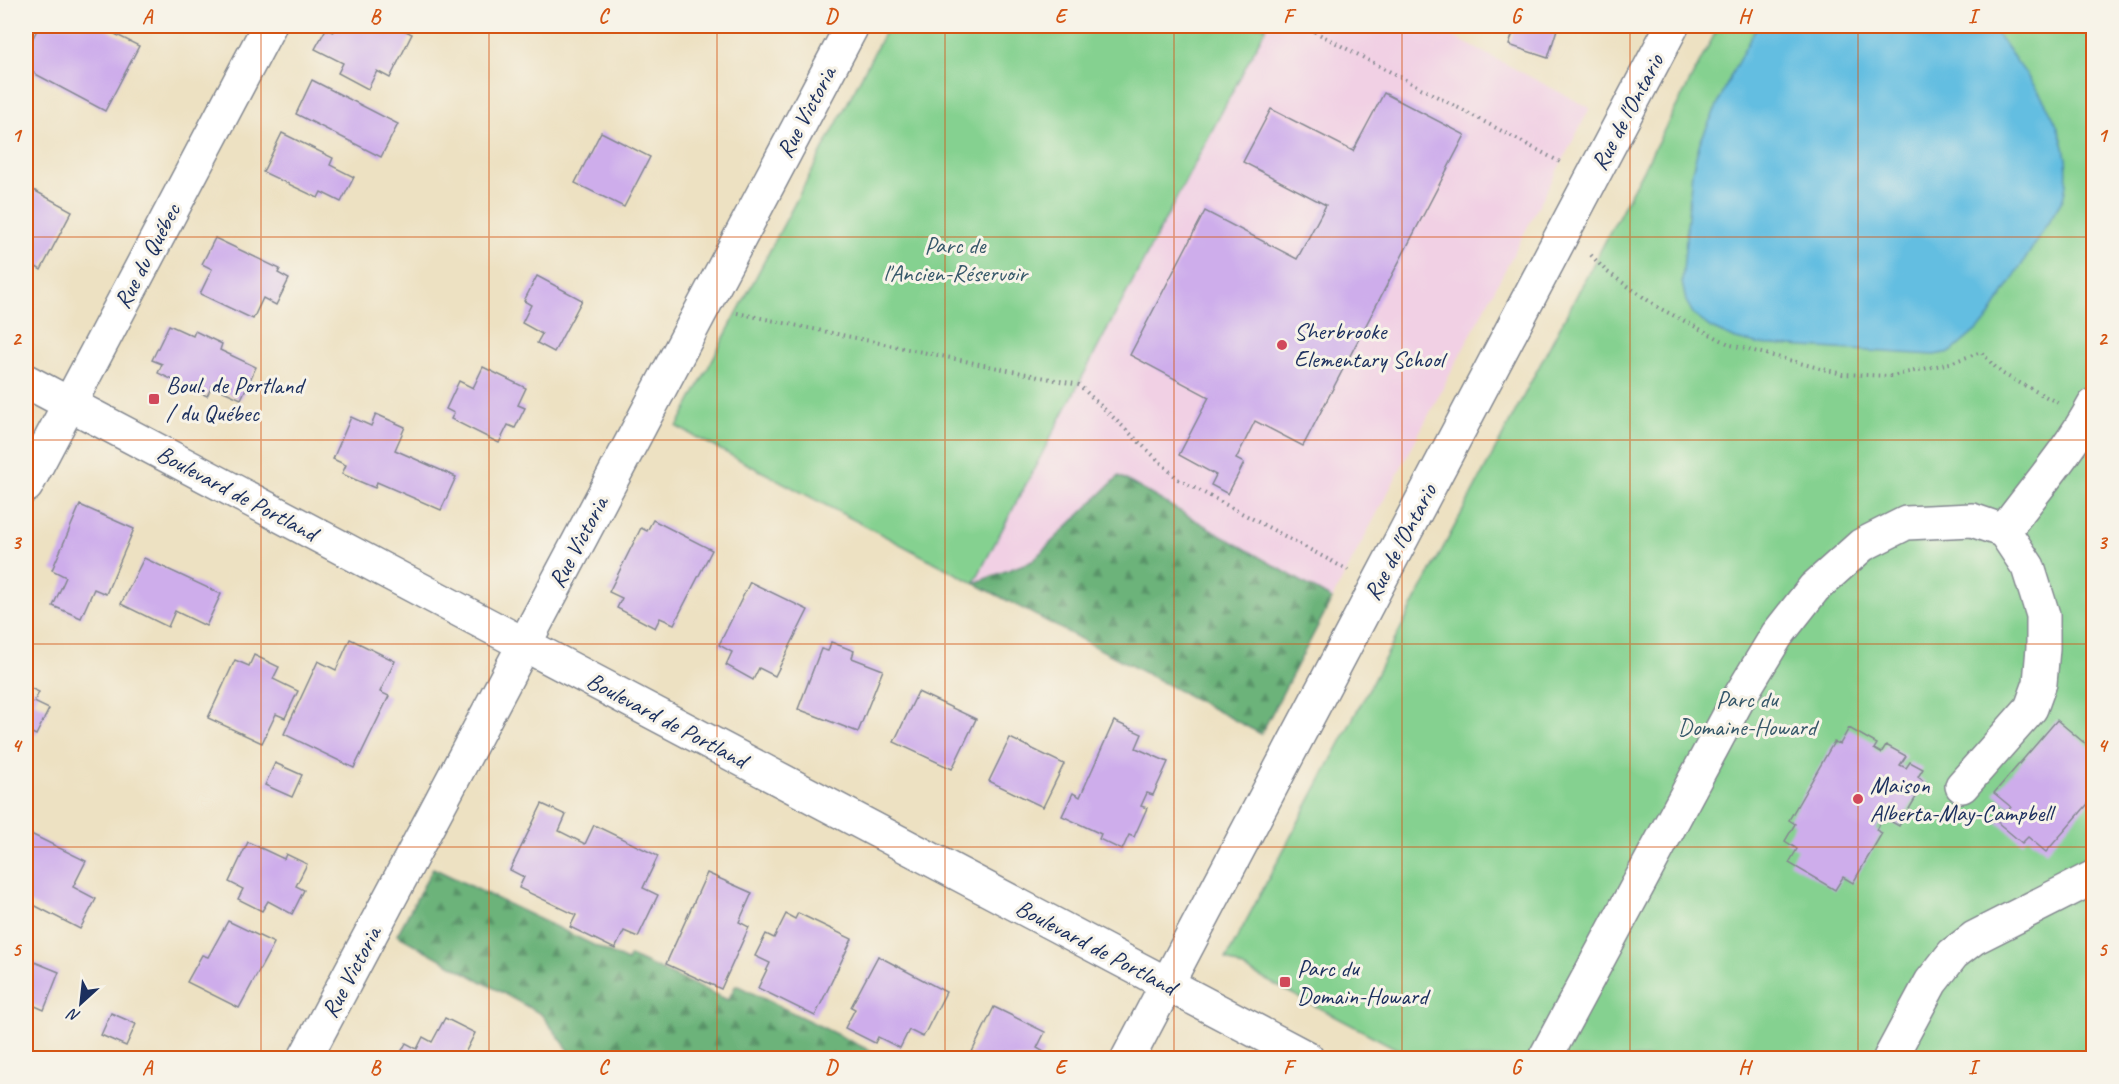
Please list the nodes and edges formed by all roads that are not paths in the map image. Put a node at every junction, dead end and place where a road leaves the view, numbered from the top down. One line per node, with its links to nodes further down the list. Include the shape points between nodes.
1 (269, 26): 5 (street, Rue du Québec)
2 (852, 26): 9 (street, Rue Victoria)
3 (1672, 26): 12 (street, Rue de l'Ontario)
4 (26, 381): 5 (street, Boulevard de Portland)
5 (69, 404): 7 (street, Rue du Québec); 9 (street, Boulevard de Portland)
6 (2090, 412): 8 (street)
7 (26, 486)
8 (2004, 531): 10 (street, via 2028,567 2043,615 2040,683 2031,708); 16 (street, via 1972,520 1906,523 1862,545 1814,588 1777,635 1737,701)
9 (524, 644): 12 (street, Boulevard de Portland); 13 (street, Rue Victoria)
10 (1962, 786)
11 (2094, 877): 17 (street, via 1974,938 1953,954 1931,982)
12 (1167, 984): 14 (street, Rue de l'Ontario); 15 (street, Boulevard de Portland)
13 (305, 1059)
14 (1128, 1059)
15 (1307, 1059)
16 (1545, 1059)
17 (1890, 1059)

